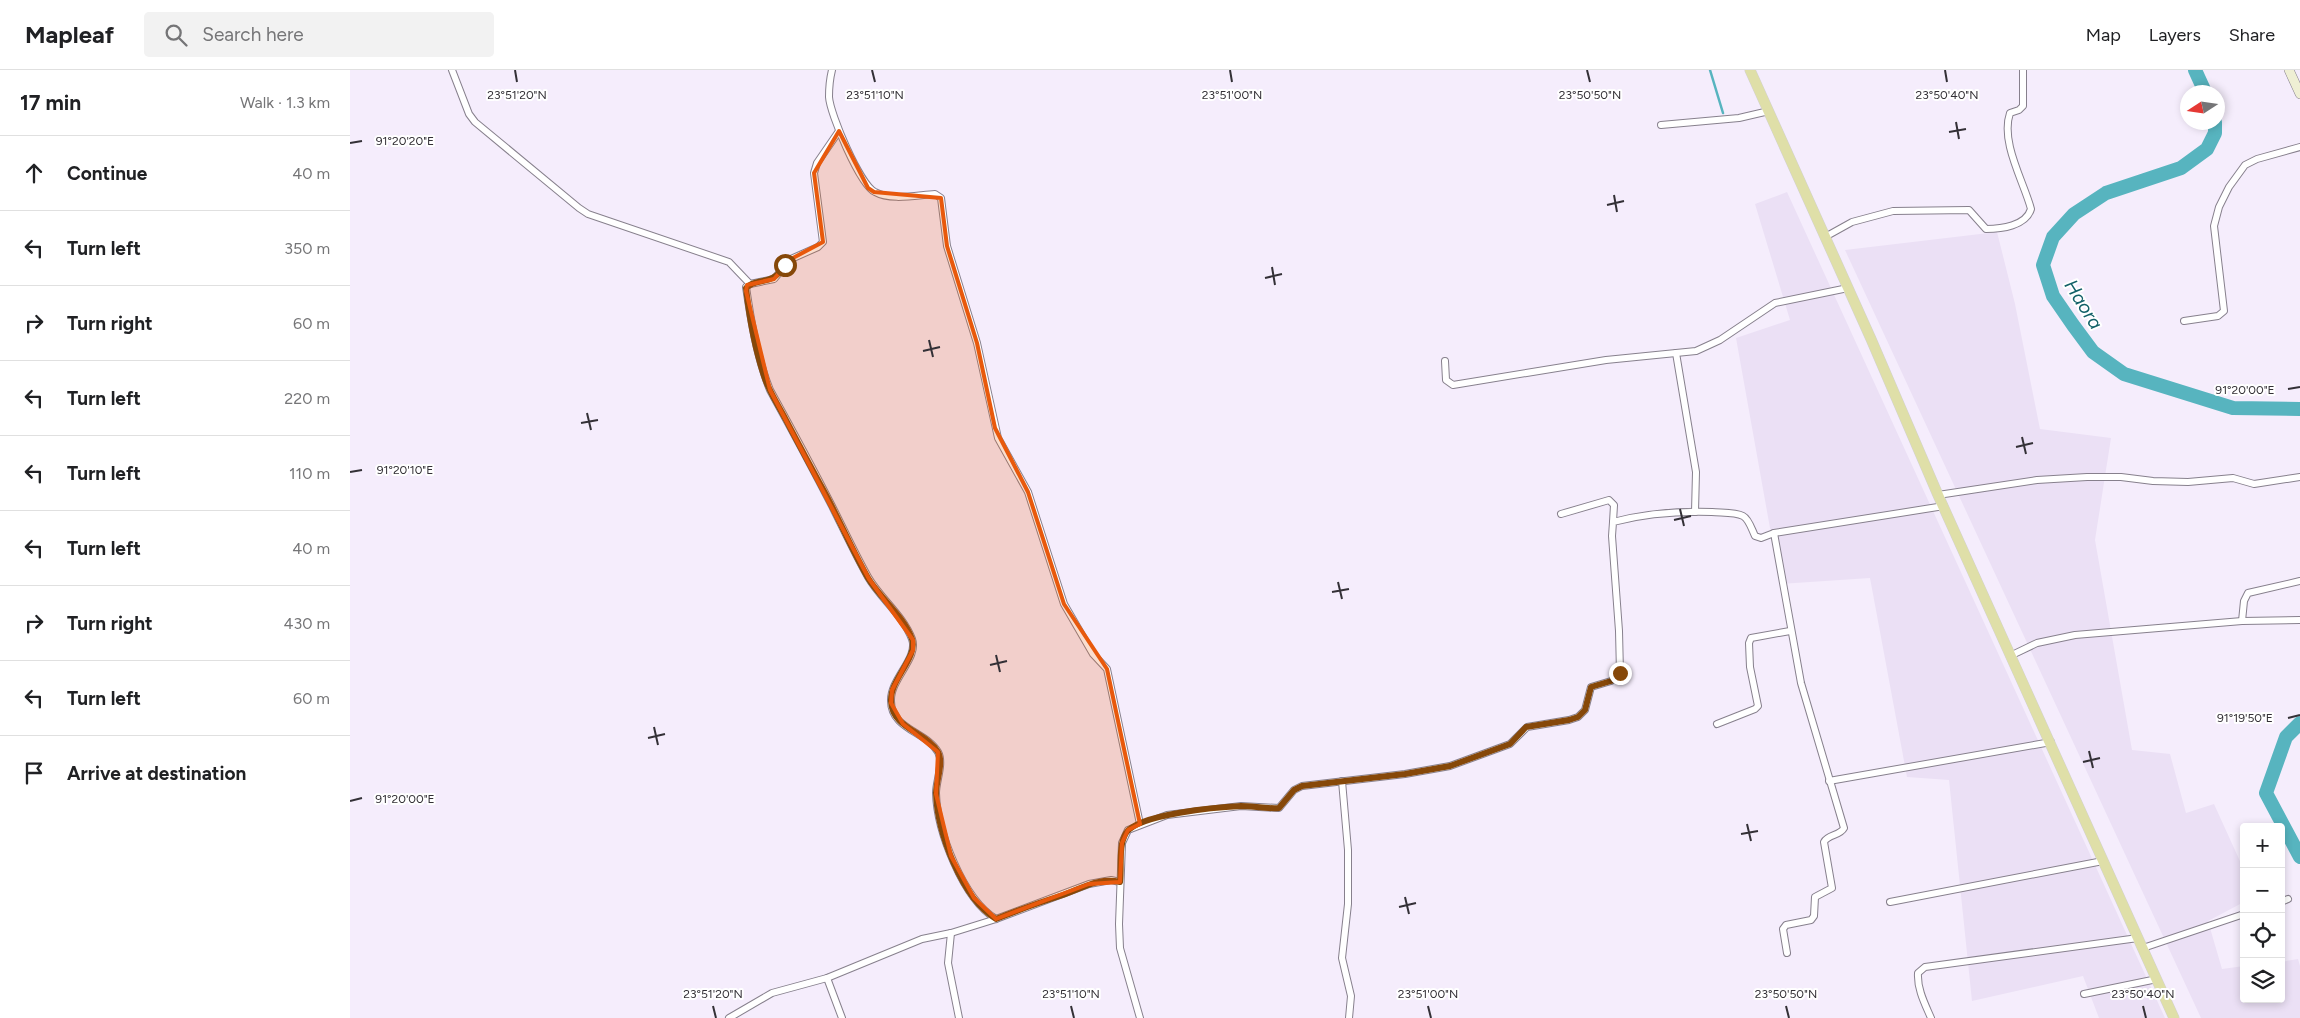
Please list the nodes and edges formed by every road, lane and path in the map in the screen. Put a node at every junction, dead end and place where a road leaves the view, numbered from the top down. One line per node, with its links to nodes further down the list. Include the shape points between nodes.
1 (452, 70): 12 (street, via 475,122 579,208 588,214 729,262)
2 (832, 70): 9 (street, via 829,96)
3 (1750, 70): 7 (main road)
4 (2023, 70): 11 (street, via 2023,106 2010,113 2008,134 2031,209 2027,217 2004,228 1986,229 1969,210 1893,211 1852,222)
5 (2288, 70): 6 (street)
6 (2300, 94)
7 (1769, 111): 8 (street, via 1739,118); 11 (main road)
8 (1660, 125)
9 (839, 131): 12 (street, via 814,173 823,242 818,248 791,259 777,276); 33 (street, via 868,188 874,192 888,196 935,194 941,198 947,246 977,343 995,428 1028,492 1064,604 1093,654 1107,669)
10 (2300, 147): 14 (street, via 2251,161 2236,176 2219,207 2214,226 2224,311 2218,316)
11 (1825, 237): 13 (main road)
12 (750, 284): 38 (street, via 746,291 764,376 770,390 869,579 912,640 913,650 892,690 891,703 903,724 938,752 936,794 951,856 974,898 986,913)
13 (1848, 288): 15 (street, via 1774,304 1720,340 1696,351); 18 (main road)
14 (2184, 321)
15 (1676, 353): 16 (street, via 1606,360 1453,385 1446,380); 20 (street, via 1696,472)
16 (1445, 360)
17 (2300, 477): 18 (street, via 2254,484 2233,478 2188,482 2087,477 2038,480)
18 (1938, 495): 19 (main road)
19 (1944, 506): 23 (street); 28 (main road)
20 (1695, 512): 22 (street, via 1664,512); 23 (street, via 1743,516 1755,536 1765,537)
21 (1561, 514): 22 (street, via 1609,500 1614,505)
22 (1613, 522): 31 (street, via 1620,673 1611,681 1591,687 1582,714 1569,720 1526,727 1510,744 1450,766)
23 (1774, 533): 27 (street)
24 (2300, 580): 26 (street, via 2248,593)
25 (2300, 620): 26 (street)
26 (2242, 621): 28 (street, via 2075,636 2037,643)
27 (1790, 630): 29 (street, via 1751,638 1750,667 1758,706); 32 (street, via 1801,683)
28 (2012, 656): 30 (main road)
29 (1716, 724)
30 (2051, 742): 32 (street); 34 (main road)
31 (1342, 780): 33 (street, via 1298,788 1279,808 1241,806 1199,810 1167,815); 50 (street, via 1348,850 1348,904 1342,958 1350,996)
32 (1829, 781): 42 (street, via 1844,828 1824,842 1832,888 1815,897 1811,920 1784,926)
33 (1140, 824): 35 (street, via 1128,830 1122,843)
34 (2103, 861): 36 (street); 40 (main road)
35 (1120, 882): 38 (street, via 1111,880 1089,884); 49 (street, via 1120,948)
36 (1890, 902)
37 (2240, 915): 41 (street)
38 (996, 919): 39 (street)
39 (951, 933): 43 (street, via 922,938); 48 (street, via 948,963)
40 (2138, 938): 41 (main road); 51 (street, via 1924,967 1918,973 1918,979)
41 (2142, 948): 44 (main road)
42 (1787, 953)
43 (827, 978): 46 (street, via 772,994); 47 (street)
44 (2157, 979): 45 (street); 52 (main road)
45 (2084, 994)
46 (729, 1018)
47 (842, 1018)
48 (959, 1018)
49 (1140, 1018)
50 (1349, 1018)
51 (1931, 1018)
52 (2174, 1018)

